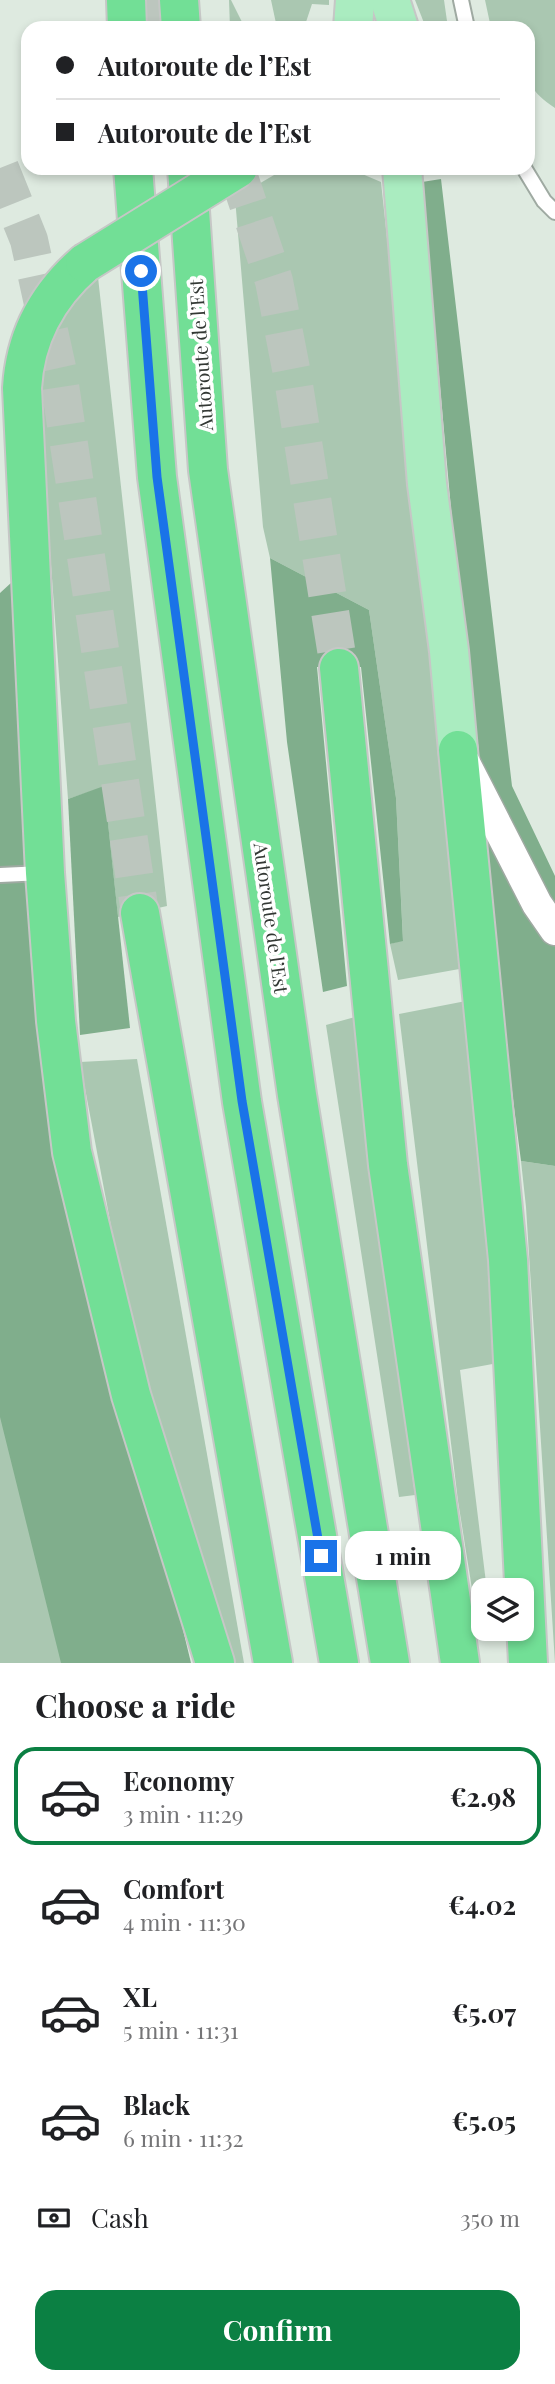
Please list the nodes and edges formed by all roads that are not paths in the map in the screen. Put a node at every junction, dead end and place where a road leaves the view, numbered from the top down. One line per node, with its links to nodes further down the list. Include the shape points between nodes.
1 (126, 0): 6 (highway)
2 (179, 0): 7 (highway)
3 (355, 0): 8 (main road)
4 (390, 0): 9 (main road)
5 (461, 0): 10 (lane)
6 (127, 21)
7 (180, 21)
8 (354, 21)
9 (397, 21)
10 (466, 21)
11 (134, 175): 25 (highway, via 157,477 238,1074)
12 (187, 175): 26 (highway, Autoroute de l’Est, via 208,470 297,1095)
13 (227, 175): 19 (highway, bridge, via 85,263 63,284 32,335 23,370)
14 (403, 175): 18 (main road, via 424,443)
15 (528, 175): 16 (lane)
16 (555, 212)
17 (339, 668): 27 (highway, via 388,1165)
18 (458, 750): 22 (street, via 537,904); 28 (highway, via 508,1260)
19 (45, 873): 20 (lane); 23 (highway, via 72,1152 131,1395)
20 (0, 875)
21 (141, 913): 24 (highway)
22 (555, 930)
23 (215, 1663)
24 (272, 1663)
25 (339, 1663)
26 (390, 1663)
27 (460, 1663)
28 (528, 1663)

